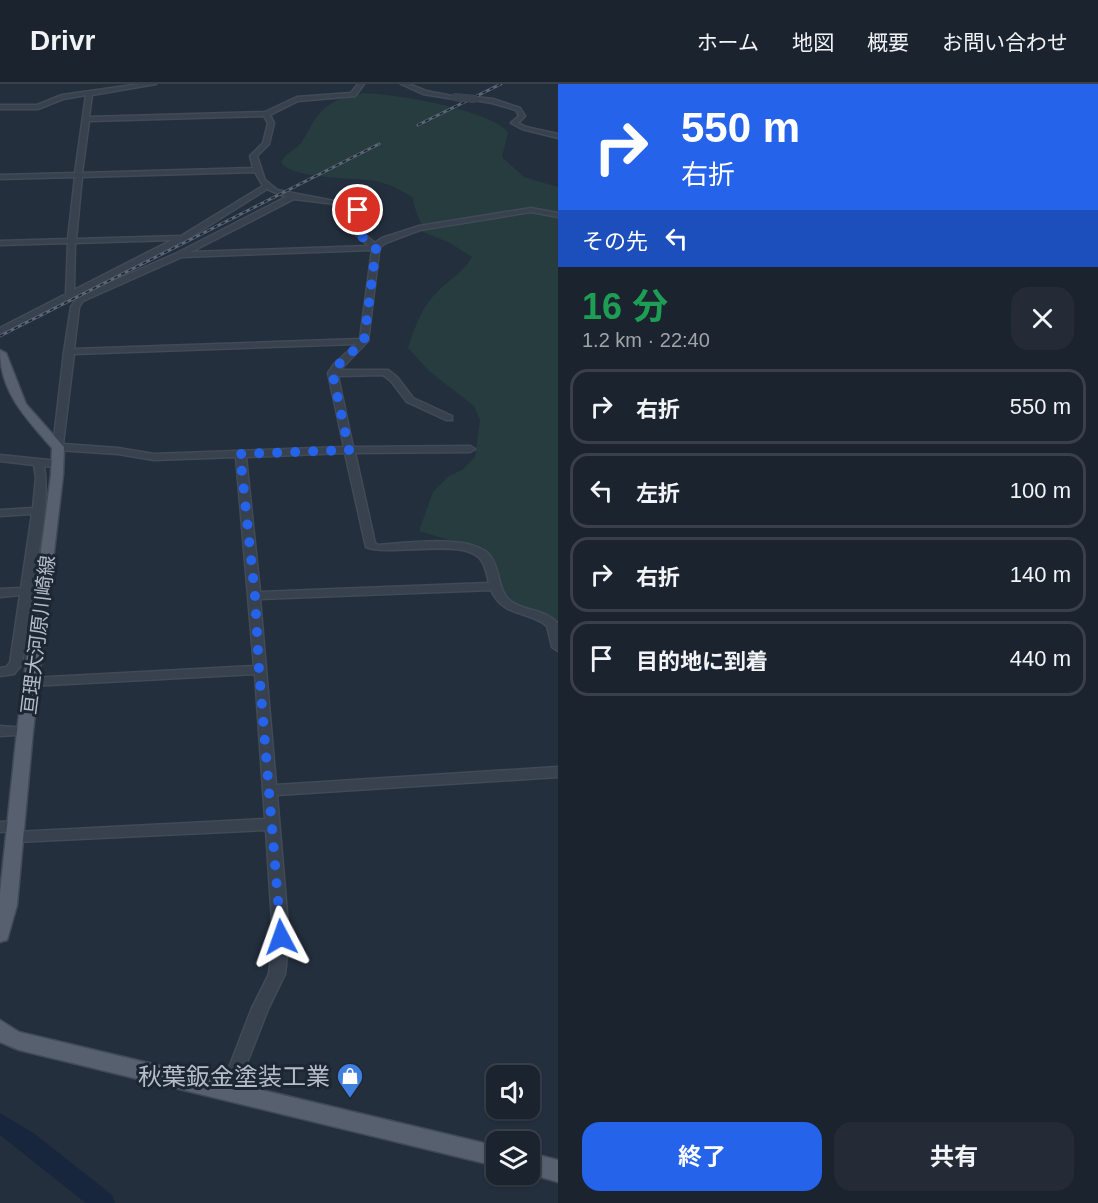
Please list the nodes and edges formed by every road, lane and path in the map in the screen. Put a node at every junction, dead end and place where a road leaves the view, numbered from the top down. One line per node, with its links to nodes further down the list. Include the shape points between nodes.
1 (153, 84): 4 (street)
2 (361, 84): 6 (street, via 353,95 297,99)
3 (404, 84): 8 (street, bridge, via 425,93 488,100 518,109 522,114 514,123)
4 (89, 93): 5 (street, via 62,97 38,107); 7 (street)
5 (0, 107)
6 (266, 114): 7 (street); 12 (street, via 271,123 266,144 253,156)
7 (85, 119): 10 (street)
8 (558, 136)
9 (254, 170): 10 (street)
10 (80, 175): 11 (street); 16 (street)
11 (0, 177)
12 (268, 186): 13 (street, via 278,193); 15 (street)
13 (295, 195): 18 (street, via 357,208 360,235); 19 (street)
14 (558, 216): 18 (street, via 531,210 419,228 385,240)
15 (183, 238): 16 (street); 20 (street)
16 (73, 240): 17 (street); 20 (street)
17 (0, 243)
18 (376, 248): 19 (street); 22 (street)
19 (180, 255): 23 (street, via 80,299 75,307)
20 (70, 295): 21 (street)
21 (0, 331)
22 (364, 341): 23 (street); 25 (street)
23 (68, 352): 27 (street)
24 (1, 354): 27 (main road, via 21,405)
25 (333, 373): 26 (street, via 384,372 410,400); 29 (street)
26 (449, 418)
27 (58, 447): 30 (street, via 154,457); 32 (main road, 亘理大河原川崎線)
28 (470, 449): 29 (street)
29 (349, 450): 30 (street); 35 (street, via 372,548 431,545 470,549 485,556)
30 (240, 454): 39 (street)
31 (0, 458): 32 (street)
32 (50, 464): 33 (street, via 41,478); 36 (main road, 亘理大河原川崎線)
33 (38, 511): 34 (street); 37 (street)
34 (0, 513)
35 (495, 586): 39 (street); 40 (street, via 499,596 512,607 549,620 555,628)
36 (44, 591): 37 (street); 43 (main road, 亘理大河原川崎線)
37 (28, 592): 38 (street); 42 (street, via 16,664 10,671)
38 (0, 593)
39 (255, 596): 41 (street)
40 (558, 647)
41 (259, 670): 43 (street); 47 (street)
42 (0, 672)
43 (31, 682): 45 (main road, 亘理大河原川崎線)
44 (0, 731): 45 (street)
45 (25, 731): 49 (main road, 亘理大河原川崎線)
46 (558, 772): 47 (street)
47 (271, 790): 48 (street)
48 (273, 824): 49 (street); 52 (street, via 281,937 277,974)
49 (9, 829): 50 (main road, 亘理大河原川崎線, via 8,905)
50 (0, 934)
51 (0, 1030): 52 (main road, via 19,1041)
52 (228, 1091): 53 (main road)
53 (486, 1154)
54 (540, 1166): 55 (main road)
55 (558, 1171)

